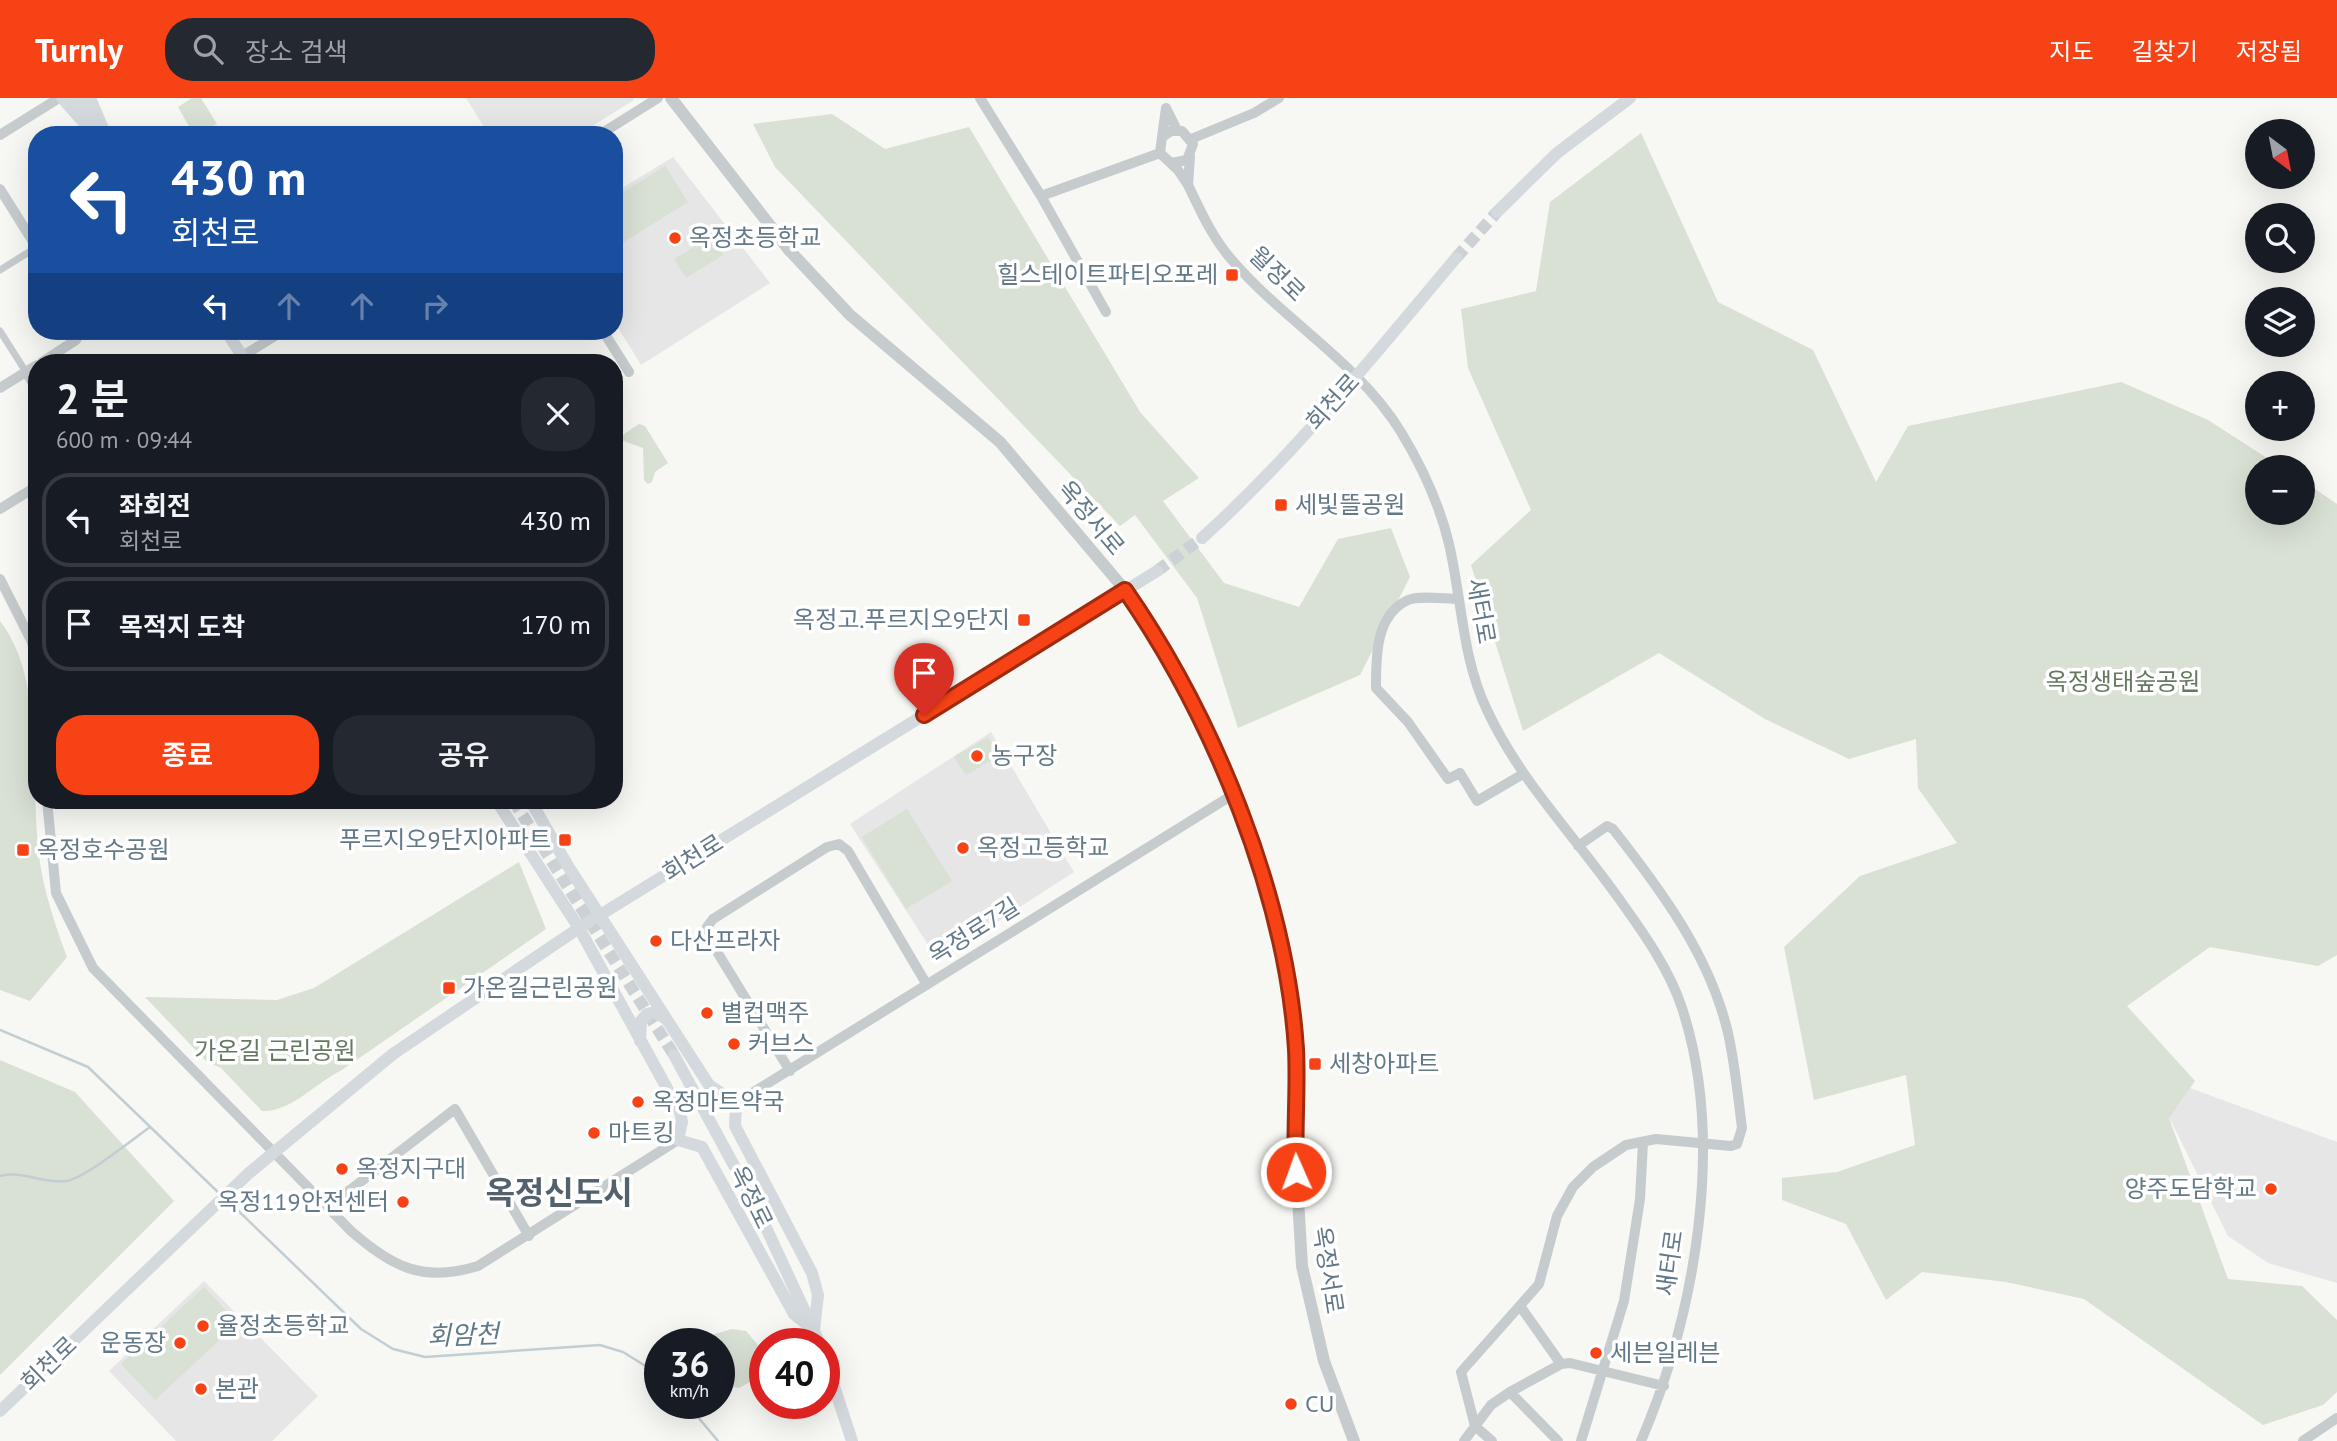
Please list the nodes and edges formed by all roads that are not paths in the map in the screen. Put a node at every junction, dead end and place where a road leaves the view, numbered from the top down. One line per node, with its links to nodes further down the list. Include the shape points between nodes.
1 (61, 98): 10 (main road); 15 (street)
2 (77, 98): 11 (main road)
3 (90, 98): 12 (main road)
4 (658, 98): 13 (street)
5 (671, 98): 46 (street, 옥정서로, via 789,250 850,315 1000,442)
6 (980, 98): 23 (street)
7 (1279, 98): 17 (street)
8 (1630, 98): 24 (main road, via 1557,153)
9 (1166, 103): 14 (street); 16 (street)
10 (87, 126)
11 (97, 126)
12 (100, 126)
13 (613, 126)
14 (1177, 130): 16 (street); 17 (street)
15 (0, 135)
16 (1162, 137): 18 (street)
17 (1191, 139): 19 (street)
18 (1160, 153): 20 (street); 23 (street)
19 (1190, 156): 20 (street, via 1182,163); 21 (street)
20 (1171, 163): 21 (street, 월정로)
21 (1188, 186): 39 (street, 월정로, via 1231,259)
22 (0, 190): 25 (street)
23 (1041, 197): 29 (street)
24 (1497, 212)
25 (28, 234)
26 (28, 253): 28 (street)
27 (1456, 258): 39 (main road, 회천로)
28 (0, 270)
29 (1107, 312)
30 (0, 331): 36 (street)
31 (76, 340): 33 (street)
32 (270, 340): 34 (street)
33 (54, 354)
34 (249, 354)
35 (623, 363): 37 (street)
36 (26, 372): 38 (street); 40 (street)
37 (629, 373)
38 (28, 375)
39 (1357, 376): 43 (main road, 회천로); 47 (street, 새터로, via 1400,431 1429,489 1448,541)
40 (0, 388)
41 (28, 492): 42 (street)
42 (0, 509)
43 (1202, 538)
44 (1157, 571): 46 (main road, 회천로)
45 (0, 579): 48 (street)
46 (1125, 590): 50 (street, 옥정서로, via 1195,704); 55 (main road, 회천로)
47 (1458, 599): 49 (street, 새터로, via 1469,664 1507,752); 49 (street, via 1409,599 1391,615 1375,647 1376,688 1408,722 1448,779 1461,773 1477,801)
48 (28, 634)
49 (1523, 774): 54 (street, 새터로)
50 (1234, 794): 57 (street, 옥정로7길); 86 (street, 옥정서로, via 1277,934 1291,1005 1302,1266 1324,1361)
51 (48, 809): 70 (street, via 56,894 93,968)
52 (503, 809): 56 (main road)
53 (536, 809): 55 (main road)
54 (1578, 846): 68 (street, 새터로, via 1621,901 1681,1006 1694,1056); 68 (street, via 1600,829 1613,829 1674,912 1715,996 1728,1032 1742,1128 1737,1144)
55 (601, 915): 56 (main road, 회천로); 58 (main road)
56 (579, 928): 59 (main road); 70 (main road, 회천로, via 393,1054)
57 (927, 985): 61 (street, 옥정로7길); 61 (street, via 855,862 839,844 827,847 709,923 708,937)
58 (669, 1021): 59 (main road, via 659,1013 647,1014 641,1021); 62 (main road)
59 (640, 1041): 64 (main road)
60 (674, 1055): 75 (main road, 옥정로, via 744,1182)
61 (790, 1071): 63 (street, 옥정로7길)
62 (709, 1085): 63 (main road); 65 (main road)
63 (736, 1103): 65 (main road)
64 (680, 1112): 66 (main road); 69 (main road)
65 (735, 1126): 76 (main road, via 812,1273 818,1295)
66 (678, 1140): 69 (main road); 72 (street)
67 (1643, 1142): 68 (street); 73 (street, via 1608,1154 1573,1187 1557,1216 1539,1284); 78 (street, 새터로, via 1640,1199 1624,1301)
68 (1704, 1144): 79 (street, 새터로, via 1683,1318)
69 (702, 1147): 74 (main road, via 793,1314)
70 (274, 1152): 71 (street); 82 (main road, 회천로)
71 (328, 1207): 72 (street, via 378,1254 419,1272 458,1272 478,1266); 72 (street, via 455,1109)
72 (529, 1236)
73 (1520, 1306): 77 (street); 84 (street, via 1461,1372)
74 (811, 1328)
75 (813, 1328)
76 (814, 1328)
77 (1561, 1364): 78 (street); 80 (street)
78 (1603, 1371): 79 (street); 90 (street, 새터로)
79 (1664, 1386): 91 (street, 새터로)
80 (1510, 1392): 84 (street, via 1491,1405); 89 (street)
81 (840, 1405): 85 (main road)
82 (0, 1411)
83 (2337, 1418): 92 (street)
84 (1475, 1426): 87 (street); 88 (street)
85 (852, 1441)
86 (1354, 1441)
87 (1464, 1441)
88 (1492, 1441)
89 (1558, 1441)
90 (1581, 1441)
91 (1641, 1441)
92 (2302, 1441)

